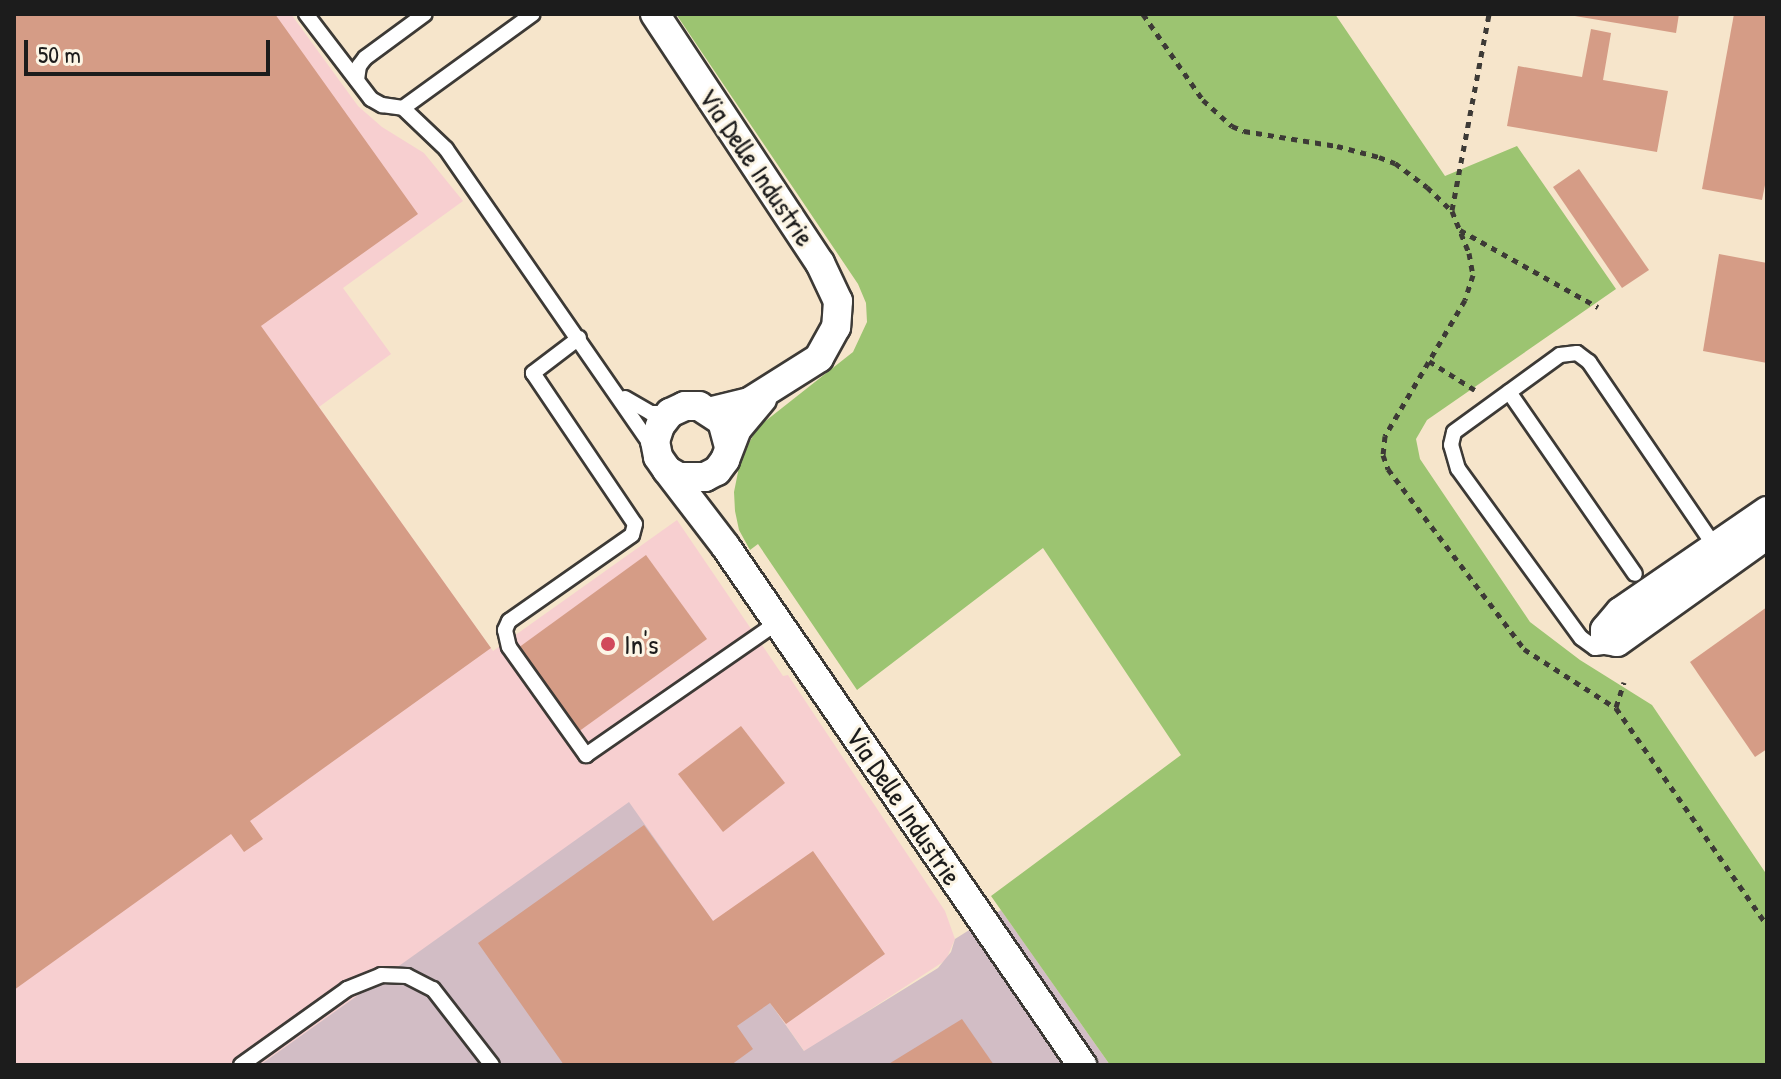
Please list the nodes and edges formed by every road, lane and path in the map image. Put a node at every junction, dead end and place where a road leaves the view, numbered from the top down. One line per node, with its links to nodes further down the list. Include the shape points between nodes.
1 (306, 14): 6 (lane)
2 (425, 14): 6 (lane, via 365,58)
3 (533, 14): 7 (lane)
4 (655, 14): 14 (street, Via Delle Industrie, via 834,286 838,318 825,352)
5 (1489, 14): 8 (path)
6 (357, 80): 7 (lane, via 371,99)
7 (403, 108): 11 (lane, via 446,149)
8 (1452, 211)
9 (1459, 229): 10 (path)
10 (1598, 307)
11 (579, 338): 13 (lane); 26 (lane, via 533,373 635,524 632,535 509,621 509,647 586,755)
12 (1429, 361): 15 (path)
13 (615, 390): 18 (lane, via 634,406); 20 (lane)
14 (768, 392): 17 (street, Via Delle Industrie); 19 (street, Via Delle Industrie, via 748,413)
15 (1479, 392)
16 (1509, 392): 24 (lane, via 1560,355 1582,356); 25 (lane); 27 (lane, via 1454,432 1456,464 1581,638 1601,649)
17 (712, 411): 18 (street, Via Delle Industrie, via 685,406); 19 (street, via 722,421)
18 (670, 413): 20 (street, via 655,441)
19 (727, 453): 20 (street, via 717,471 705,477 679,477); 23 (street, Via Delle Industrie, via 719,486)
20 (663, 463): 23 (street, Via Delle Industrie)
21 (1767, 511): 24 (street)
22 (1767, 535): 27 (street)
23 (726, 547): 26 (street, Via Delle Industrie)
24 (1715, 547): 27 (street, via 1610,622 1605,639)
25 (1635, 574)
26 (778, 622): 32 (street, Via Delle Industrie)
27 (1617, 642)
28 (1624, 682): 29 (path)
29 (1616, 708)
30 (241, 1065): 31 (lane, via 347,989 381,975 407,976 433,989)
31 (492, 1065)
32 (1082, 1065)

